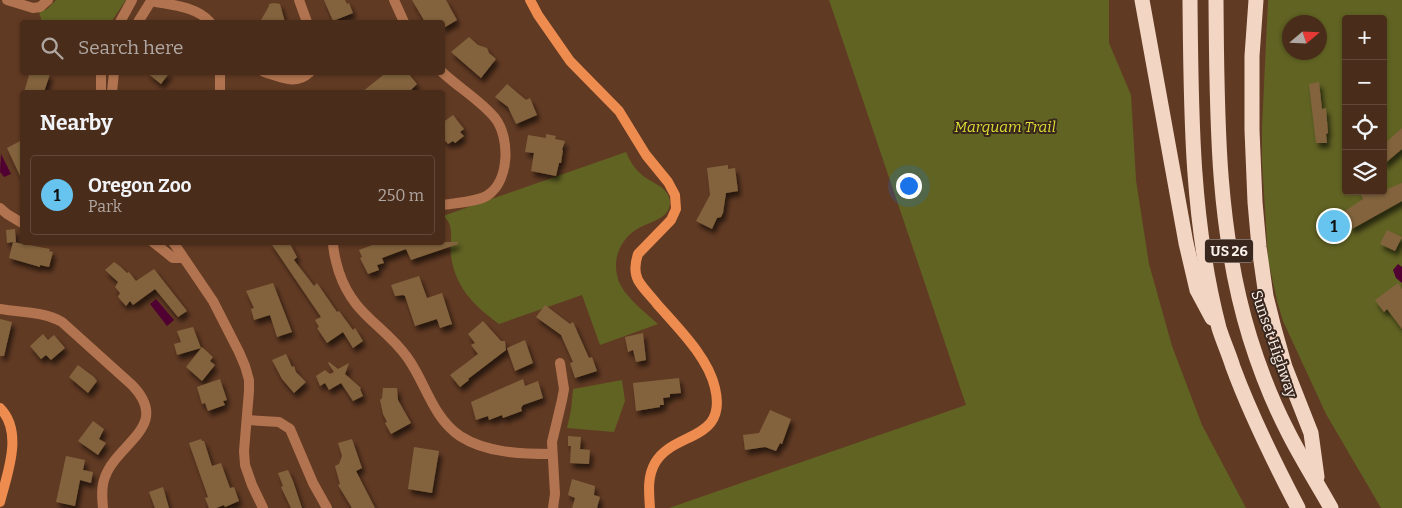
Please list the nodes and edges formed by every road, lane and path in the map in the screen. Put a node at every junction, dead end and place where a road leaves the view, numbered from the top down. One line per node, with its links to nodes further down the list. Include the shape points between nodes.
1 (7, 0): 2 (street, via 34,8)
2 (48, 0)
3 (132, 0): 12 (street)
4 (300, 0): 15 (street)
5 (394, 0): 16 (street)
6 (530, 0): 45 (main road, via 570,61 619,111 675,195 676,209 670,220 638,254 636,275 708,367 715,388 717,410 704,430 666,451 655,463 649,485)
7 (1142, 0): 34 (highway, via 1176,194 1197,290)
8 (1190, 0): 34 (highway, US 26, via 1197,196 1205,261)
9 (1216, 0): 39 (highway, Sunset Highway / US 26, via 1220,174 1233,272 1250,338 1270,392 1288,432)
10 (1256, 0): 39 (highway, via 1252,102 1259,247 1274,328 1285,367 1311,433)
11 (151, 1): 13 (street); 14 (street, via 195,11)
12 (121, 20)
13 (139, 20)
14 (208, 20)
15 (306, 20)
16 (403, 20)
17 (101, 75): 23 (street)
18 (114, 75): 24 (street)
19 (220, 75): 25 (street)
20 (274, 75): 21 (street, via 294,81)
21 (307, 75)
22 (445, 75): 26 (street, via 495,118 505,139 506,156 496,187 486,196)
23 (101, 90)
24 (112, 90)
25 (220, 90)
26 (445, 204)
27 (0, 208): 28 (street)
28 (20, 221)
29 (157, 245): 32 (street, via 173,258)
30 (175, 245): 32 (street)
31 (333, 245): 38 (street, via 334,256 350,297 406,355 448,427 485,447)
32 (183, 258): 37 (street, via 213,301 239,352 248,380)
33 (0, 309): 41 (street, via 40,314 62,322 141,396 147,414 144,426 105,476)
34 (1220, 330): 46 (highway, US 26, via 1256,424)
35 (560, 363): 38 (street, via 564,388)
36 (0, 408): 40 (main road, via 12,428 11,456)
37 (248, 420): 42 (street, via 245,465); 43 (street, via 279,422 290,429)
38 (552, 454): 44 (street)
39 (1319, 486): 47 (highway, Sunset Highway / US 26)
40 (0, 502)
41 (103, 508)
42 (263, 508)
43 (327, 508)
44 (553, 508)
45 (650, 508)
46 (1298, 508)
47 (1331, 508)

